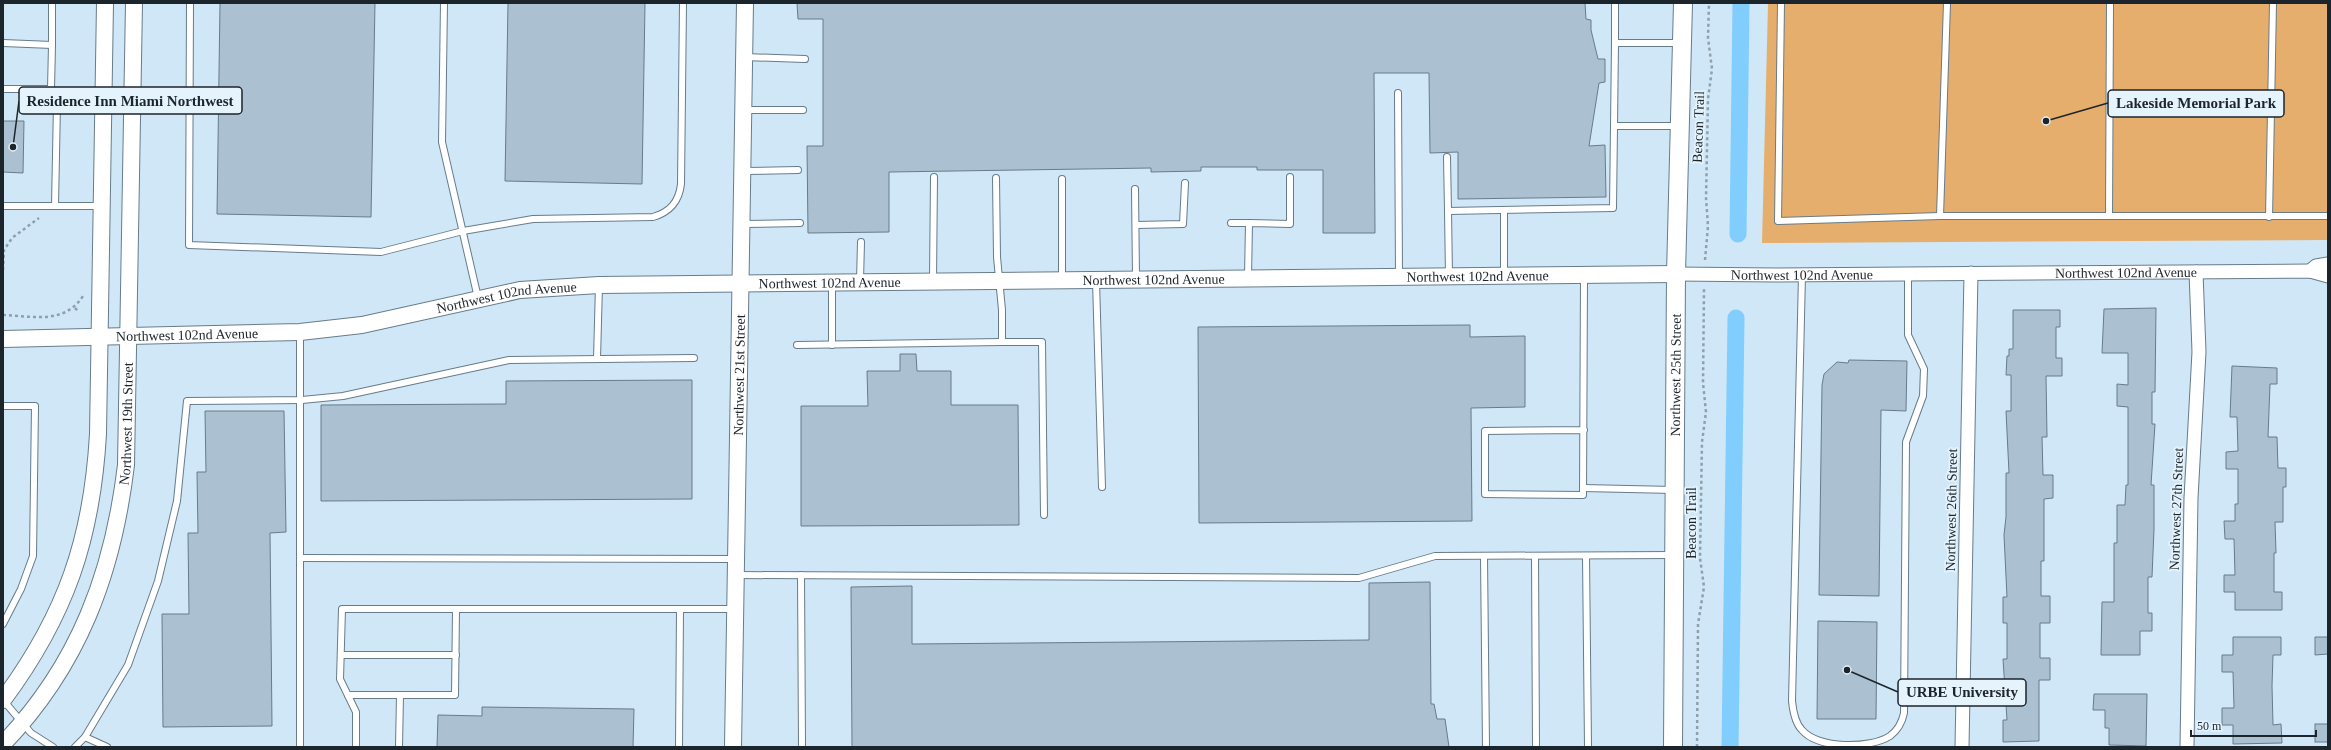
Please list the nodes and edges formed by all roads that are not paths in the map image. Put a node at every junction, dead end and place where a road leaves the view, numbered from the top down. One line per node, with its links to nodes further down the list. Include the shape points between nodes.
1 (52, 3): 17 (lane)
2 (105, 3): 38 (street, Northwest 19th Street)
3 (134, 3): 77 (street, Northwest 19th Street)
4 (190, 3): 50 (lane, via 189,244 381,252)
5 (444, 3): 50 (lane, via 442,142)
6 (683, 3): 50 (lane, via 681,184 678,198 670,209 653,217 533,219)
7 (745, 3): 18 (street, Northwest 21st Street)
8 (1615, 3): 14 (lane)
9 (1683, 3): 15 (main road, Northwest 25th Street)
10 (1781, 3): 41 (lane, via 1778,221)
11 (1947, 3): 41 (lane)
12 (2110, 3): 42 (lane)
13 (2273, 3): 44 (lane)
14 (1615, 43): 15 (lane); 25 (lane)
15 (1682, 43): 26 (main road, Northwest 25th Street)
16 (3, 44): 17 (lane)
17 (52, 45): 21 (lane)
18 (744, 58): 19 (lane); 23 (street, Northwest 21st Street)
19 (805, 58)
20 (3, 89): 21 (lane)
21 (51, 90): 37 (lane, via 57,103)
22 (1398, 93): 63 (lane)
23 (743, 110): 24 (lane); 29 (street, Northwest 21st Street)
24 (803, 110)
25 (1614, 126): 26 (lane); 39 (lane, via 1613,208)
26 (1680, 126): 56 (main road, Northwest 25th Street)
27 (1447, 157): 40 (lane)
28 (798, 170): 29 (lane)
29 (742, 171): 48 (street, Northwest 21st Street)
30 (934, 177): 68 (lane)
31 (1290, 177): 47 (lane, via 1290,224)
32 (996, 178): 69 (lane)
33 (1062, 179): 67 (lane)
34 (1184, 183): 49 (lane, via 1183,224)
35 (1135, 189): 49 (lane)
36 (3, 206): 37 (lane)
37 (55, 206): 38 (lane)
38 (101, 206): 76 (street, Northwest 19th Street)
39 (1504, 210): 40 (lane); 61 (lane)
40 (1448, 211): 60 (lane)
41 (1940, 216): 42 (lane)
42 (2109, 216): 44 (lane)
43 (2328, 216): 44 (lane)
44 (2269, 217)
45 (800, 223): 48 (lane)
46 (1231, 223): 47 (lane)
47 (1249, 223): 64 (lane)
48 (741, 224): 72 (street, Northwest 21st Street)
49 (1136, 225): 66 (lane)
50 (463, 231): 74 (lane)
51 (861, 242): 71 (lane)
52 (2328, 264): 53 (street, Northwest 102nd Avenue, via 2316,266)
53 (2310, 271): 54 (street, Northwest 102nd Avenue); 62 (street, Northwest 102nd Avenue)
54 (2196, 272): 55 (street, Northwest 102nd Avenue); 125 (street, Northwest 27th Street, via 2199,352 2191,498)
55 (1971, 273): 57 (street, Northwest 102nd Avenue); 124 (street, Northwest 26th Street)
56 (1676, 274): 58 (street, Northwest 102nd Avenue); 59 (street, Northwest 102nd Avenue); 89 (main road, Northwest 25th Street)
57 (1908, 274): 59 (street, Northwest 102nd Avenue); 59 (lane, via 1908,335 1924,369 1922,403 1906,442 1904,713 1902,722 1890,736 1876,742 1850,744 1821,742 1806,735 1796,721 1792,701)
58 (1584, 275): 61 (street, Northwest 102nd Avenue); 86 (lane)
59 (1802, 275)
60 (1449, 276): 61 (street, Northwest 102nd Avenue); 63 (street, Northwest 102nd Avenue)
61 (1504, 276)
62 (2328, 276)
63 (1399, 277): 64 (street, Northwest 102nd Avenue)
64 (1248, 279): 66 (street, Northwest 102nd Avenue)
65 (1096, 280): 66 (street, Northwest 102nd Avenue); 67 (street, Northwest 102nd Avenue); 87 (lane)
66 (1136, 280)
67 (1062, 281): 69 (street, Northwest 102nd Avenue)
68 (933, 282): 69 (street, Northwest 102nd Avenue); 71 (street, Northwest 102nd Avenue)
69 (999, 282): 79 (lane)
70 (832, 283): 71 (street, Northwest 102nd Avenue); 72 (street, Northwest 102nd Avenue); 81 (lane)
71 (860, 283)
72 (740, 284): 73 (street, Northwest 102nd Avenue); 96 (street, Northwest 21st Street)
73 (599, 285): 74 (street, Northwest 102nd Avenue, via 520,290); 83 (lane)
74 (478, 298): 75 (street, Northwest 102nd Avenue, via 362,326)
75 (300, 332): 77 (street, Northwest 102nd Avenue); 84 (lane)
76 (99, 338): 77 (street, Northwest 102nd Avenue); 78 (street, Northwest 102nd Avenue); 107 (street, Northwest 19th Street, via 96,463 79,555 59,611 29,665)
77 (127, 338): 108 (street, Northwest 19th Street, via 126,466 111,552 102,582 78,638 48,691)
78 (3, 339)
79 (1002, 342): 81 (lane); 90 (lane, via 1042,342)
80 (797, 345): 81 (lane)
81 (832, 345)
82 (694, 358): 83 (lane)
83 (597, 359): 84 (lane, via 509,360 343,396)
84 (302, 400): 95 (lane); 109 (lane, via 187,401 177,501 158,581 128,665)
85 (3, 406): 102 (lane, via 35,406 35,414 34,556)
86 (1584, 430): 88 (lane); 88 (lane, via 1485,431 1485,494 1583,495)
87 (1102, 487)
88 (1583, 488): 89 (lane)
89 (1675, 490): 91 (main road, Northwest 25th Street)
90 (1044, 515)
91 (1674, 555): 92 (lane); 123 (main road, Northwest 25th Street)
92 (1586, 556): 94 (lane); 122 (lane)
93 (1484, 557): 94 (lane); 98 (lane, via 1435,556 1359,578); 120 (lane)
94 (1535, 557): 121 (lane)
95 (302, 558): 96 (lane); 114 (lane)
96 (736, 559): 97 (street, Northwest 21st Street)
97 (735, 575): 98 (lane); 101 (street, Northwest 21st Street)
98 (801, 575): 119 (lane)
99 (456, 609): 100 (lane); 103 (lane, via 342,609); 104 (lane)
100 (680, 609): 101 (lane); 117 (lane)
101 (735, 609): 118 (street, Northwest 21st Street)
102 (3, 624)
103 (341, 655): 104 (lane); 105 (lane, via 340,678)
104 (456, 655): 106 (lane, via 456,695)
105 (348, 695): 106 (lane); 115 (lane, via 356,712)
106 (400, 695): 116 (lane)
107 (3, 700): 108 (lane)
108 (22, 723): 110 (street, Northwest 19th Street); 111 (lane)
109 (85, 737): 112 (lane); 113 (lane)
110 (3, 744)
111 (53, 747)
112 (75, 747)
113 (107, 747)
114 (300, 747)
115 (356, 747)
116 (400, 747)
117 (679, 747)
118 (733, 747)
119 (802, 747)
120 (1486, 747)
121 (1536, 747)
122 (1588, 747)
123 (1673, 747)
124 (1962, 747)
125 (2187, 747)

